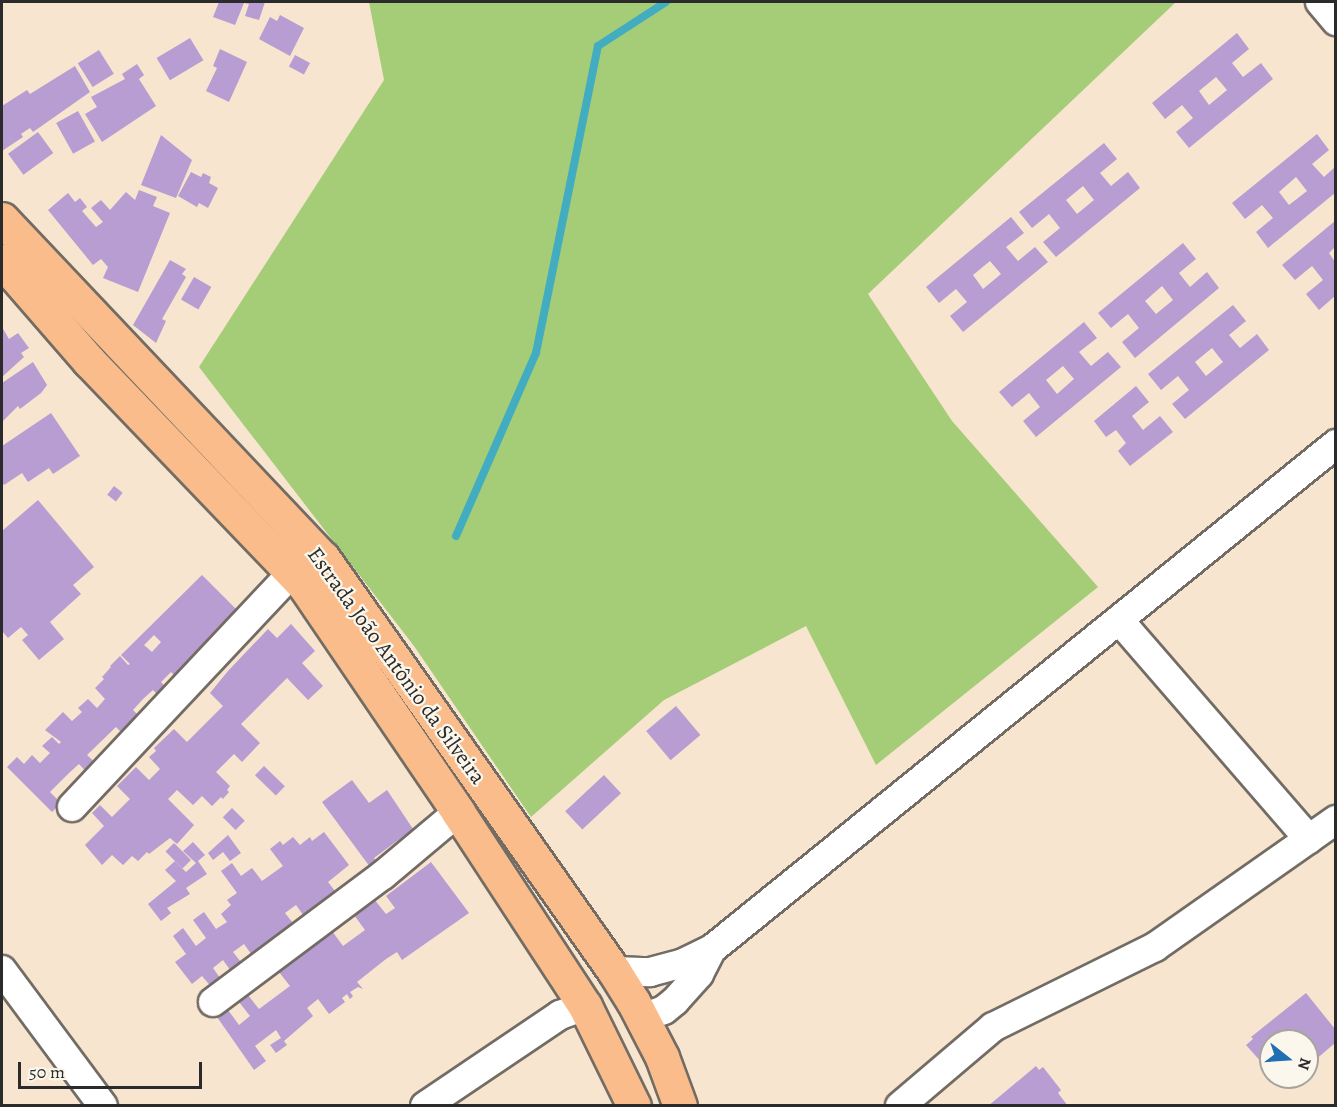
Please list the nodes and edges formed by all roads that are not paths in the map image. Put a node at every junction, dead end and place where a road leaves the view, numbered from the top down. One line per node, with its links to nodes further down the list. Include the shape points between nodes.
1 (1320, 2): 2 (street)
2 (1335, 21)
3 (2, 219): 15 (main road, Estrada João Antônio da Silveira, via 323,558)
4 (2, 261): 6 (main road, Estrada João Antônio da Silveira, via 89,361)
5 (1335, 444): 7 (street)
6 (292, 573): 8 (street); 9 (main road, Estrada João Antônio da Silveira, via 304,585)
7 (1119, 620): 11 (street); 12 (street)
8 (72, 807)
9 (458, 812): 13 (main road, Estrada João Antônio da Silveira); 16 (street, via 383,874)
10 (1335, 820): 11 (street)
11 (1309, 839): 23 (street, via 1155,947 993,1028)
12 (712, 949): 15 (street, via 667,969); 18 (street, via 699,974 675,1001)
13 (556, 962): 17 (main road, Estrada João Antônio da Silveira); 18 (main road, via 615,1006)
14 (2, 970): 19 (street)
15 (614, 971): 18 (main road, Estrada João Antônio da Silveira)
16 (213, 1002)
17 (585, 1006): 20 (street, via 560,1015); 21 (main road, Estrada João Antônio da Silveira)
18 (642, 1018): 22 (main road, Estrada João Antônio da Silveira)
19 (103, 1106)
20 (424, 1106)
21 (634, 1106)
22 (680, 1106)
23 (900, 1106)

